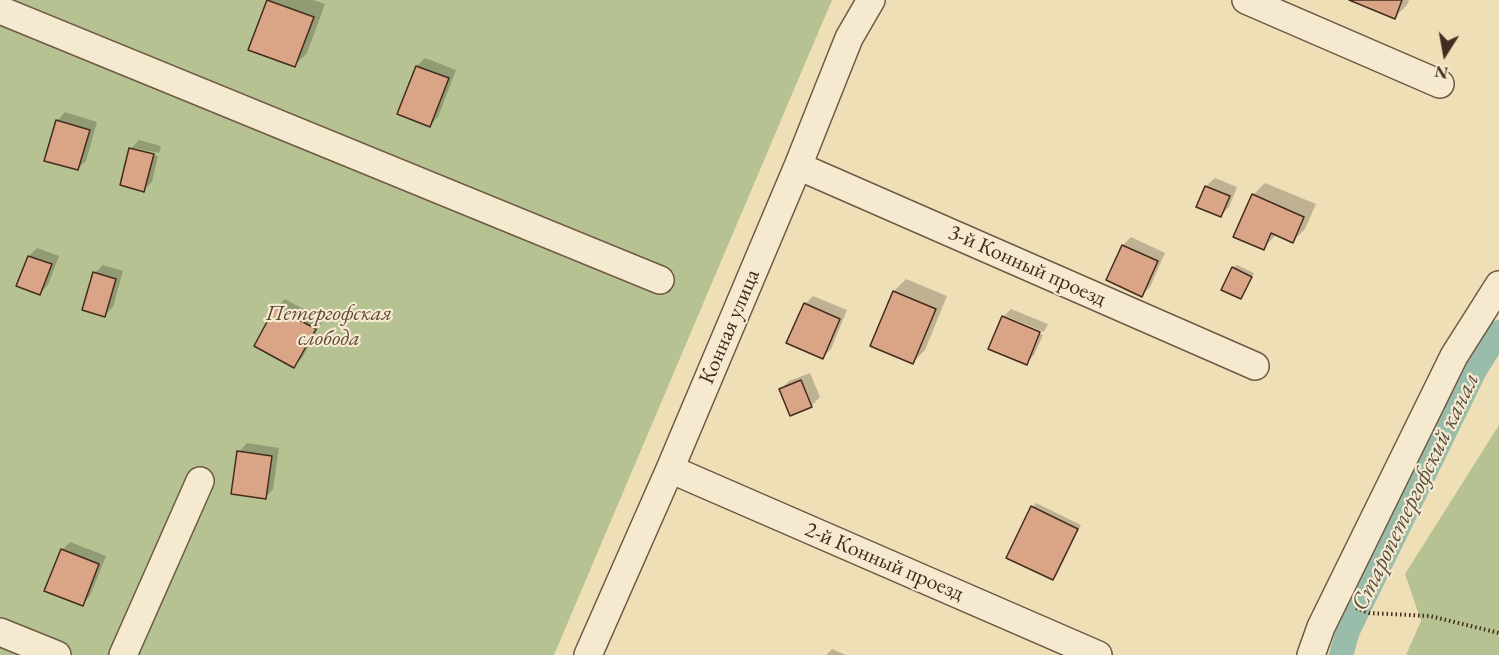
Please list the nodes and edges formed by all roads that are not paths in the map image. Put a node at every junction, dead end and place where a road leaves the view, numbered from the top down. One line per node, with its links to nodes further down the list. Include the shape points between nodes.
1 (871, 0): 5 (street, Конная улица, via 849,38)
2 (1246, 0): 4 (street)
3 (0, 10): 6 (street)
4 (1440, 84)
5 (798, 166): 8 (street, 3-й Конный проезд); 9 (street, Конная улица)
6 (660, 279)
7 (1499, 285): 16 (street, via 1454,356 1321,627)
8 (1255, 366)
9 (670, 469): 14 (street, Конная улица); 15 (street, 2-й Конный проезд)
10 (200, 481): 13 (street)
11 (0, 632): 12 (street)
12 (57, 655)
13 (123, 655)
14 (588, 655)
15 (1098, 655)
16 (1311, 655)

